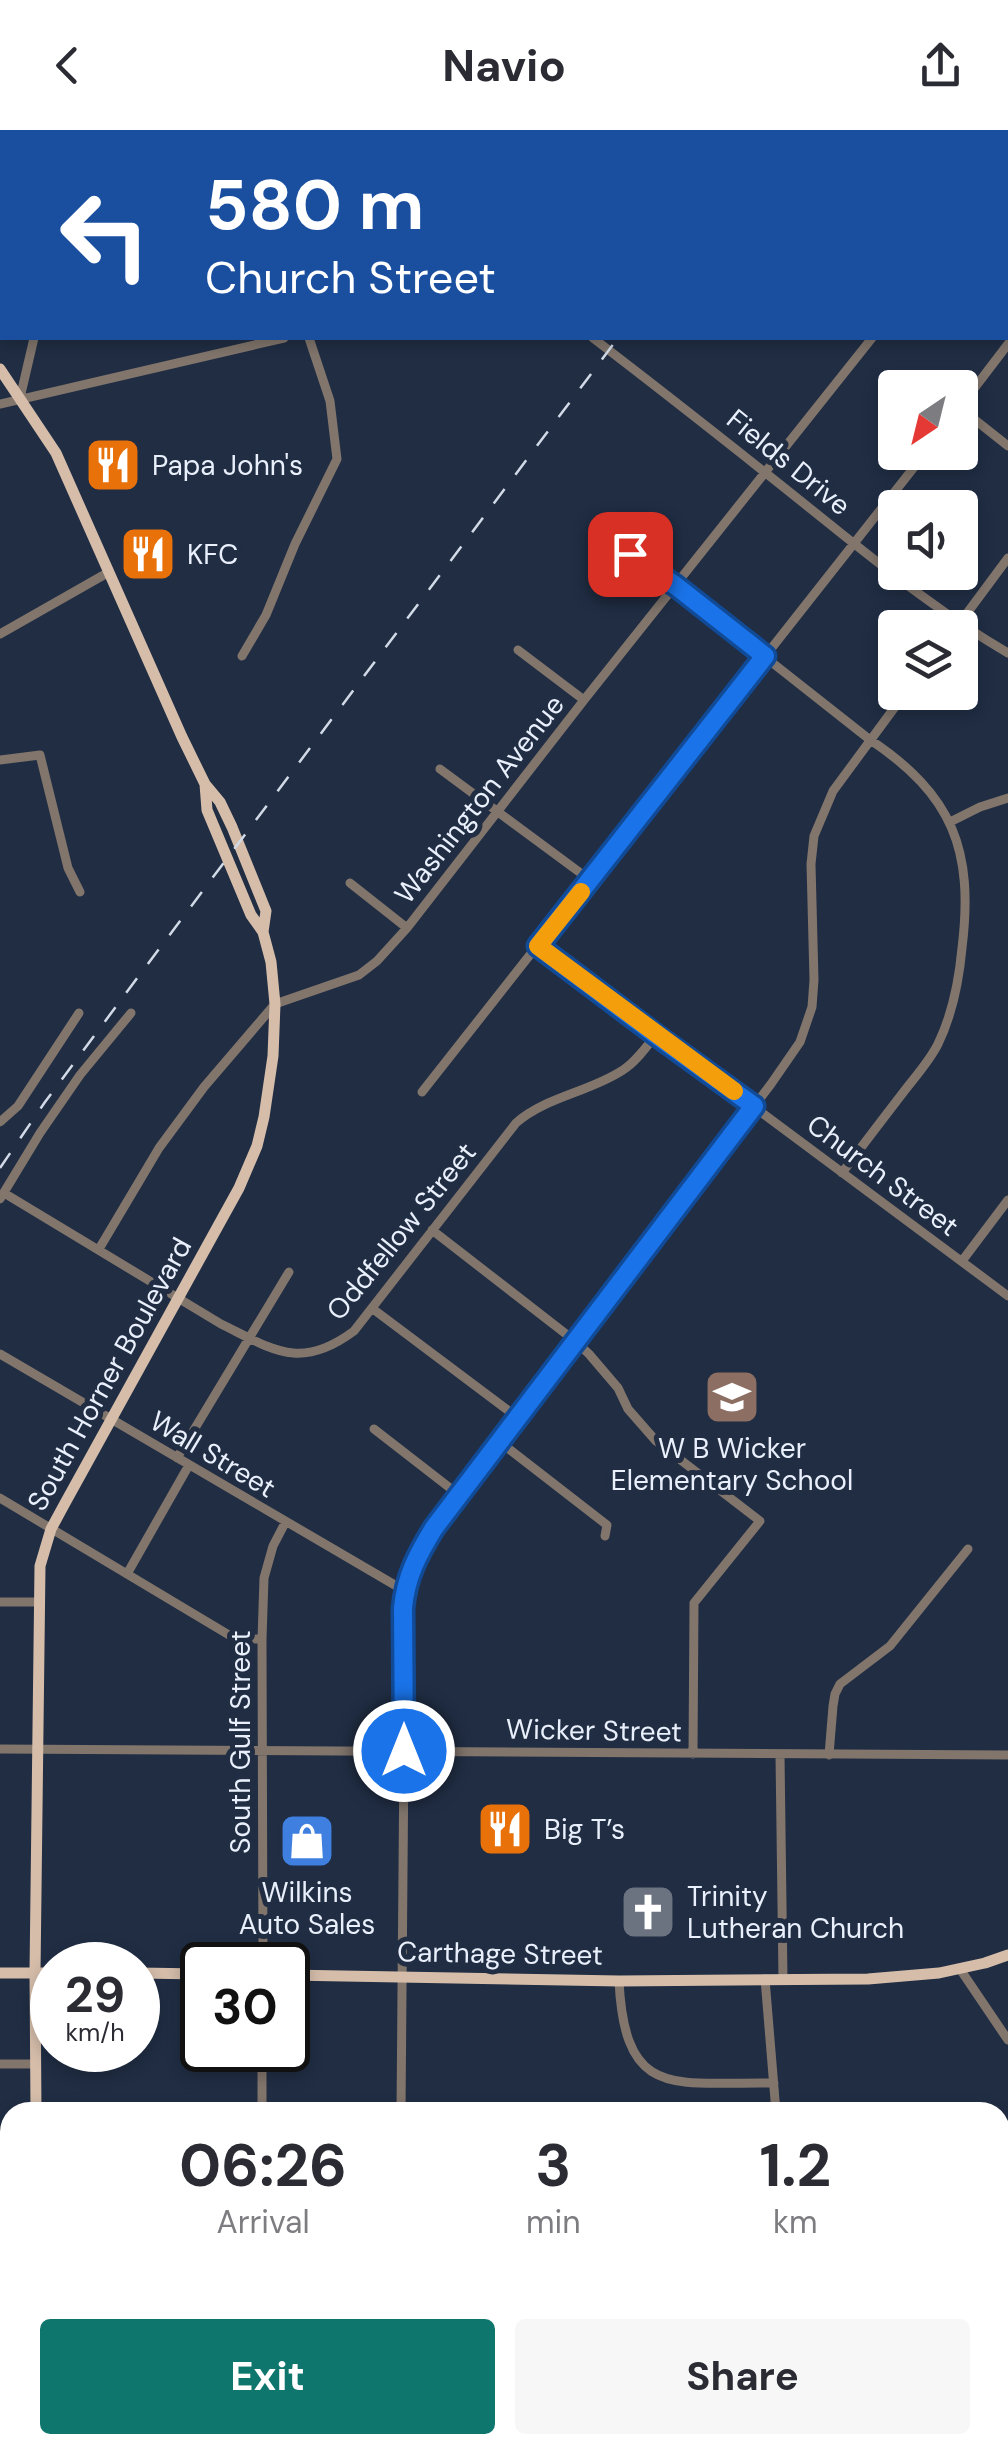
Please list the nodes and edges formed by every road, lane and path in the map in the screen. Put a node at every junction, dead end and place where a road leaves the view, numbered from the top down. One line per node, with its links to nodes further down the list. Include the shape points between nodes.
1 (34, 340): 9 (street)
2 (275, 340): 9 (street)
3 (310, 340): 26 (street, via 330,401 337,459)
4 (596, 340): 14 (street, Fields Drive)
5 (870, 340): 14 (street, Washington Avenue)
6 (1008, 344): 8 (street)
7 (0, 369): 9 (main road, South Horner Boulevard)
8 (978, 384)
9 (20, 398): 10 (street); 18 (main road, South Horner Boulevard, via 56,454)
10 (0, 404)
11 (978, 422): 12 (street)
12 (1008, 446)
13 (912, 470): 16 (street)
14 (766, 473): 16 (street, Fields Drive); 19 (street, Washington Avenue)
15 (608, 538): 19 (street)
16 (855, 544): 20 (street, Fields Drive); 27 (street)
17 (1008, 558): 21 (street)
18 (109, 572): 22 (street); 41 (main road, South Horner Boulevard, via 205,784 243,851 266,911 263,932)
19 (676, 586): 27 (street); 28 (street, Washington Avenue)
20 (939, 610)
21 (969, 610)
22 (0, 634)
23 (978, 636): 25 (street, Fields Drive)
24 (518, 650): 28 (street)
25 (1008, 653)
26 (242, 656)
27 (765, 656): 30 (street); 36 (street)
28 (584, 700): 34 (street, Washington Avenue)
29 (892, 710): 30 (street)
30 (870, 739): 35 (street, via 917,776); 46 (street, via 833,791 814,836 812,1007 800,1042)
31 (0, 760): 38 (street, via 40,755)
32 (440, 770): 34 (street)
33 (1008, 798): 35 (street)
34 (498, 813): 36 (street); 39 (street, Washington Avenue)
35 (950, 822): 48 (street, via 965,868 967,909 952,1010 936,1047)
36 (590, 880): 40 (street)
37 (350, 882): 39 (street)
38 (80, 892)
39 (407, 928): 41 (street, Washington Avenue, via 359,974)
40 (538, 946): 44 (street, Church Street); 45 (street)
41 (275, 1004): 52 (street, Washington Avenue, via 159,1148); 56 (main road, South Horner Boulevard, via 271,1081 256,1146)
42 (80, 1013): 47 (street, via 18,1106)
43 (131, 1013): 49 (street, via 80,1075)
44 (656, 1035): 46 (street, Church Street); 51 (street, Oddfellow Street, via 627,1068 527,1113)
45 (422, 1092)
46 (754, 1106): 48 (street, Church Street); 59 (street)
47 (0, 1122)
48 (842, 1173): 53 (street, Church Street)
49 (2, 1196): 52 (street, Oddfellow Street)
50 (1008, 1200): 53 (street)
51 (432, 1230): 57 (street, Oddfellow Street); 59 (street)
52 (99, 1249): 56 (street, Oddfellow Street)
53 (962, 1261): 55 (street, Church Street)
54 (289, 1272): 58 (street)
55 (1008, 1296)
56 (179, 1298): 58 (street, Oddfellow Street); 62 (main road, South Horner Boulevard)
57 (374, 1309): 58 (street, Oddfellow Street, via 339,1342 311,1353 273,1350); 61 (street)
58 (250, 1338): 65 (street)
59 (575, 1341): 61 (street); 82 (street, via 656,1440 760,1521 694,1603)
60 (0, 1354): 62 (street, Wall Street)
61 (518, 1418): 64 (street)
62 (112, 1420): 65 (street, Wall Street); 70 (main road, South Horner Boulevard)
63 (374, 1429): 67 (street)
64 (500, 1442): 67 (street); 71 (street, via 607,1525)
65 (177, 1458): 66 (street, Wall Street)
66 (188, 1465): 69 (street, Wall Street); 73 (street)
67 (459, 1495): 74 (street, via 414,1561)
68 (0, 1498): 70 (street)
69 (285, 1523): 74 (street, Wall Street); 77 (street, South Gulf Street, via 264,1578)
70 (51, 1530): 73 (street); 76 (main road, South Horner Boulevard)
71 (605, 1536)
72 (968, 1549): 84 (street, via 890,1646 840,1684)
73 (127, 1574): 77 (street, via 229,1635)
74 (404, 1591): 81 (street)
75 (0, 1602): 76 (street)
76 (38, 1602): 79 (main road, South Horner Boulevard)
77 (262, 1638): 80 (street, South Gulf Street)
78 (0, 1749): 79 (street, Wicker Street)
79 (36, 1749): 80 (street, Wicker Street); 86 (main road, South Horner Boulevard)
80 (264, 1750): 81 (street, Wicker Street); 87 (street, South Gulf Street)
81 (404, 1751): 82 (street, Wicker Street); 93 (street)
82 (692, 1754): 83 (street, Wicker Street)
83 (780, 1755): 84 (street, Wicker Street); 95 (street)
84 (829, 1755): 85 (street, Wicker Street)
85 (1008, 1755)
86 (34, 1942)
87 (263, 1942)
88 (1008, 1955): 89 (main road, Carthage Street)
89 (960, 1969): 95 (main road, Carthage Street); 97 (street)
90 (0, 1973): 91 (main road)
91 (30, 1973)
92 (310, 1974): 93 (main road, Carthage Street)
93 (402, 1976): 96 (main road, Carthage Street); 105 (street)
94 (765, 1979): 95 (main road, Carthage Street); 96 (main road, Carthage Street); 102 (street)
95 (784, 1979)
96 (620, 1981): 102 (street, via 627,2040 654,2074 676,2082)
97 (1008, 2040)
98 (0, 2064): 99 (street)
99 (30, 2064)
100 (36, 2072): 103 (main road, South Horner Boulevard)
101 (262, 2072): 104 (street)
102 (774, 2083): 106 (street)
103 (36, 2102)
104 (262, 2102)
105 (401, 2102)
106 (775, 2102)

